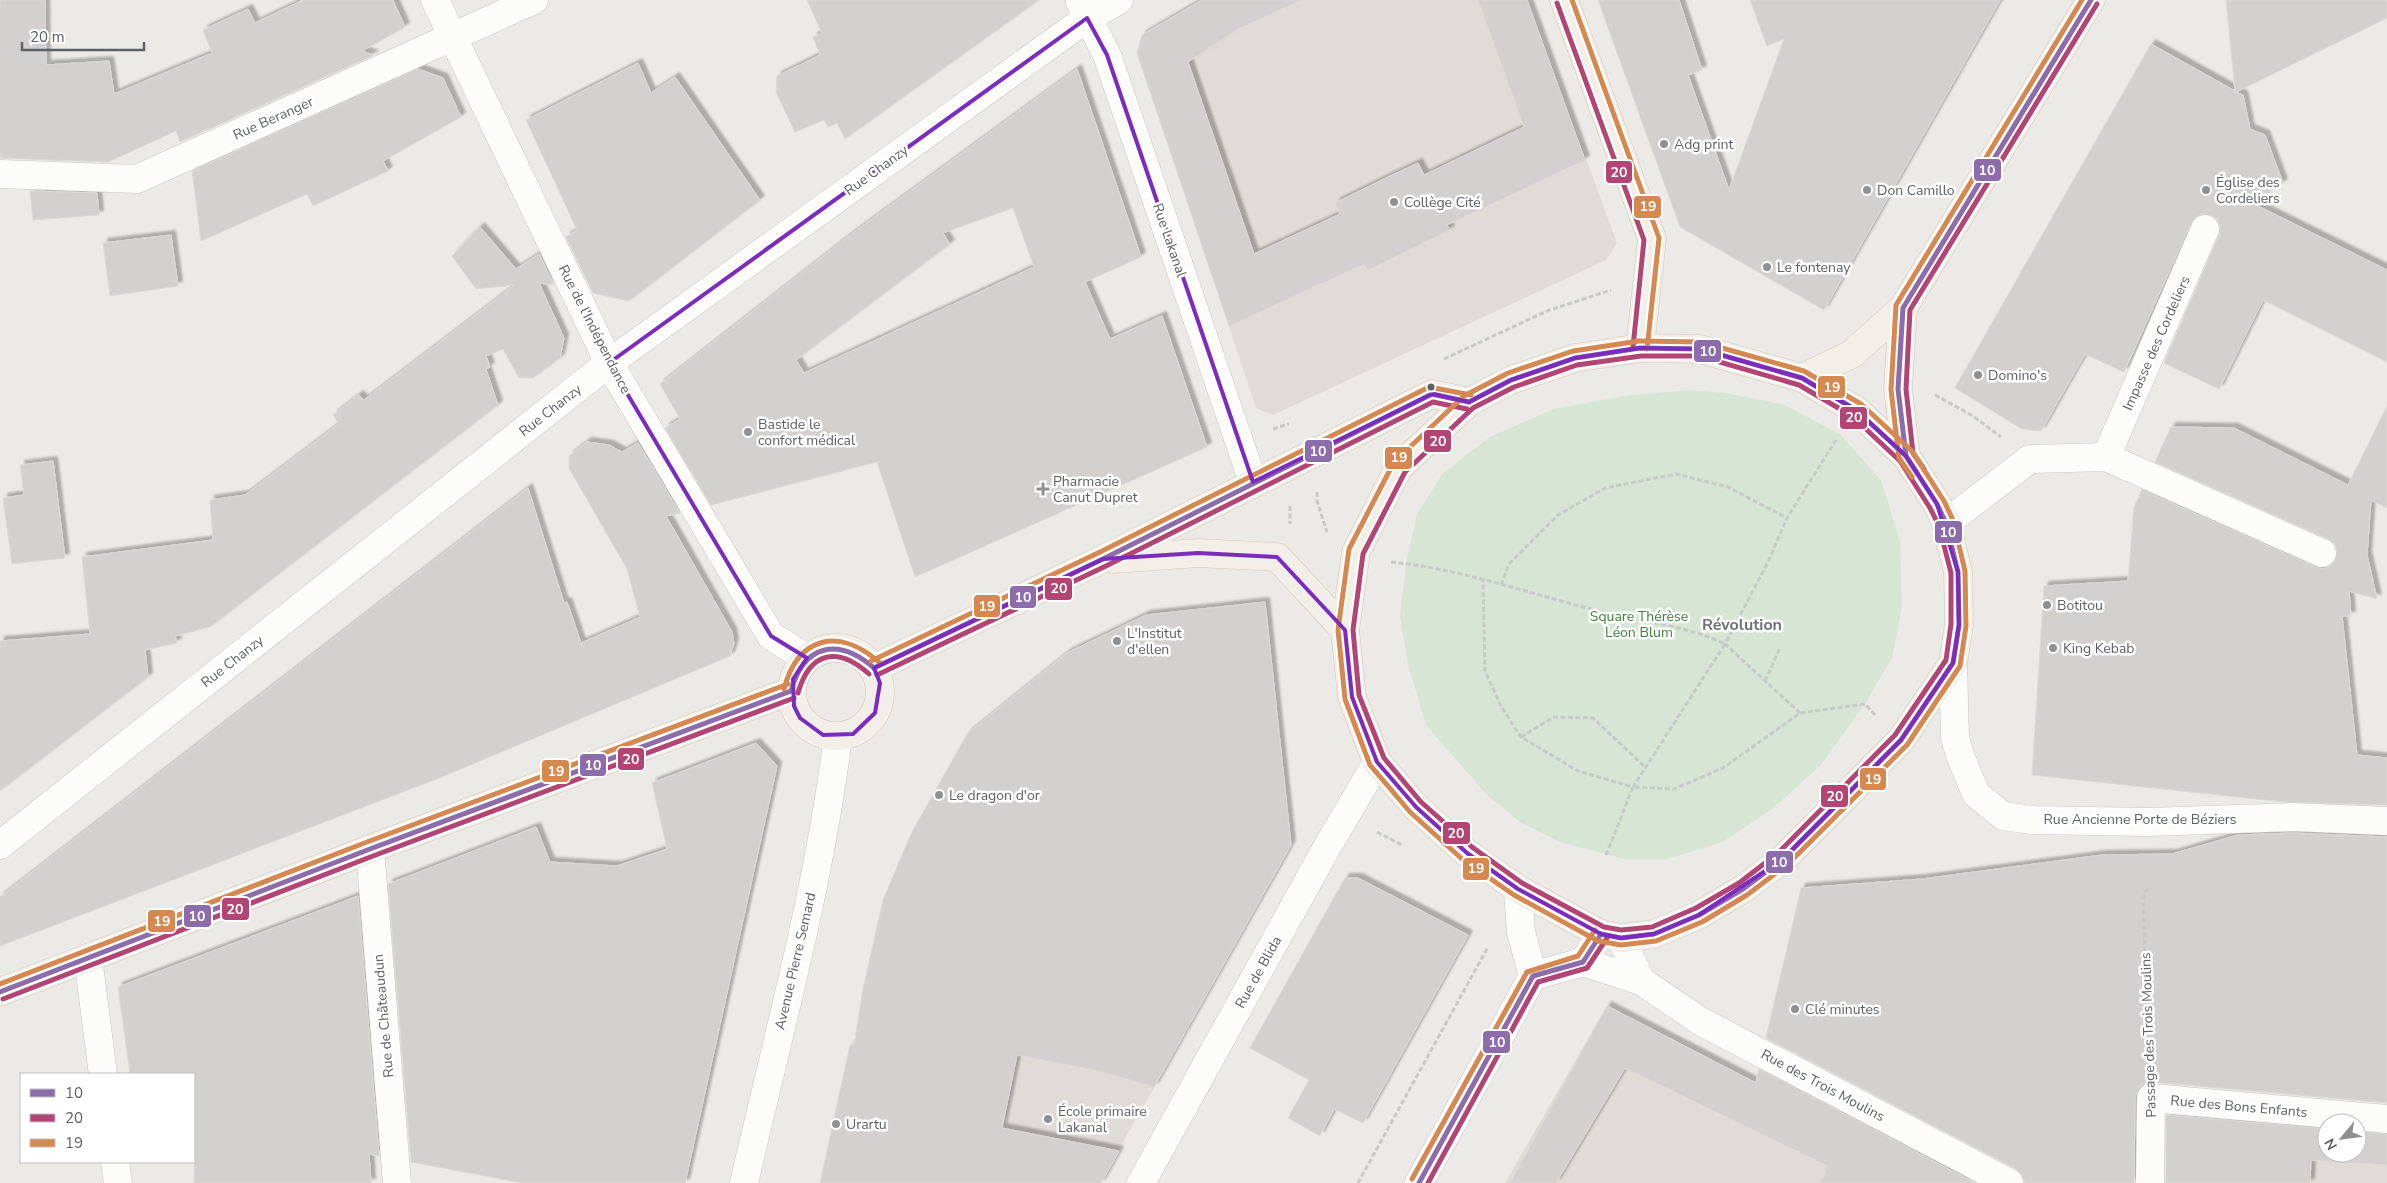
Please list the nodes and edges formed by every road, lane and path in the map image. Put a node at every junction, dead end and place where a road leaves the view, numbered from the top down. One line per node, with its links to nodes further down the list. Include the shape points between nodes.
1 (435, 0): 7 (street, Rue de l'Indépendance)
2 (534, 0): 7 (street, Rue Beranger)
3 (1119, 0): 6 (street, Rue Chanzy)
4 (1564, 0): 12 (main road, via 1652,239)
5 (2091, 0): 11 (main road)
6 (1083, 9): 14 (street, Rue Chanzy); 21 (street, Rue Lakanal, via 1106,55)
7 (453, 38): 8 (street, Rue Beranger, via 137,178); 14 (street, Rue de l'Indépendance)
8 (0, 174)
9 (2205, 229): 19 (street, Impasse des Cordeliers)
10 (1616, 289): 13 (path, via 1547,311)
11 (1903, 308): 15 (main road, via 1852,354); 18 (main road, via 1898,390)
12 (1640, 348): 15 (main road, via 1700,350); 16 (main road, via 1575,358 1510,380)
13 (1443, 359)
14 (609, 363): 33 (street, Rue de l'Indépendance, via 772,636); 47 (street, Rue Chanzy)
15 (1802, 378): 18 (main road, via 1856,410)
16 (1469, 402): 20 (main road, via 1432,394); 30 (main road, via 1399,467 1356,552)
17 (1840, 434): 22 (path)
18 (1906, 456): 23 (main road)
19 (2106, 457): 23 (street, via 2030,459); 24 (street)
20 (1288, 465): 21 (main road); 28 (path, via 1292,553)
21 (1253, 482): 25 (main road)
22 (1787, 518): 29 (path, via 1728,487 1676,474 1605,488 1558,515 1509,564); 31 (path)
23 (1946, 523): 34 (main road, via 1958,572 1959,624)
24 (2322, 553)
25 (1103, 559): 28 (main road, via 1198,553 1277,557); 35 (main road)
26 (1406, 564): 27 (path)
27 (1482, 580): 29 (path); 41 (path, via 1485,671 1501,706)
28 (1301, 584): 30 (main road)
29 (1501, 585): 31 (path, via 1687,631)
30 (1345, 630): 42 (main road, via 1352,697)
31 (1725, 644): 36 (path); 43 (path)
32 (1780, 648): 36 (path)
33 (807, 658): 35 (main road, via 820,650 843,648 864,657); 37 (main road, via 793,679)
34 (1953, 663): 46 (street, Rue Ancienne Porte de Béziers, via 1956,738 1960,755 1976,794 2003,816 2034,820 2149,822 2293,817); 53 (main road, via 1901,740 1783,859 1743,889 1699,915 1654,934)
35 (874, 668): 40 (main road, via 880,683 880,699 875,713 853,734)
36 (1766, 681): 39 (path)
37 (791, 691): 40 (main road, via 800,718 810,728 823,735); 48 (main road)
38 (1865, 704): 39 (path)
39 (1800, 713): 44 (path, via 1723,768 1674,789)
40 (838, 737): 66 (street, Avenue Pierre Semard, via 829,802 804,925)
41 (1521, 737): 43 (path, via 1554,717 1593,718); 44 (path, via 1578,771)
42 (1377, 762): 45 (street, Rue de Blida); 52 (main road, via 1416,808 1467,853)
43 (1645, 767): 44 (path)
44 (1633, 787): 50 (path)
45 (1354, 803): 49 (path, via 1374,830); 67 (street, Rue de Blida)
46 (2387, 821)
47 (0, 845)
48 (370, 848): 55 (main road); 65 (street, Rue de Châteaudun)
49 (1408, 848)
50 (1606, 855)
51 (2147, 888): 61 (path, Passage des Trois Moulins, via 2143,899)
52 (1518, 889): 53 (main road); 57 (street, via 1521,932)
53 (1611, 936): 56 (street); 58 (street)
54 (1489, 946): 68 (path)
55 (88, 958): 59 (main road); 60 (street)
56 (1582, 962): 57 (street); 58 (street, Rue des Trois Moulins)
57 (1533, 976): 69 (street)
58 (1641, 981): 70 (street, Rue des Trois Moulins, via 1700,1021)
59 (0, 992)
60 (104, 1073)
61 (2151, 1098): 62 (street, Rue des Bons Enfants); 71 (street, Passage des Trois Moulins)
62 (2387, 1119)
63 (115, 1163): 64 (street)
64 (118, 1183)
65 (397, 1183)
66 (744, 1183)
67 (1141, 1183)
68 (1358, 1183)
69 (1419, 1183)
70 (2009, 1183)
71 (2150, 1183)

